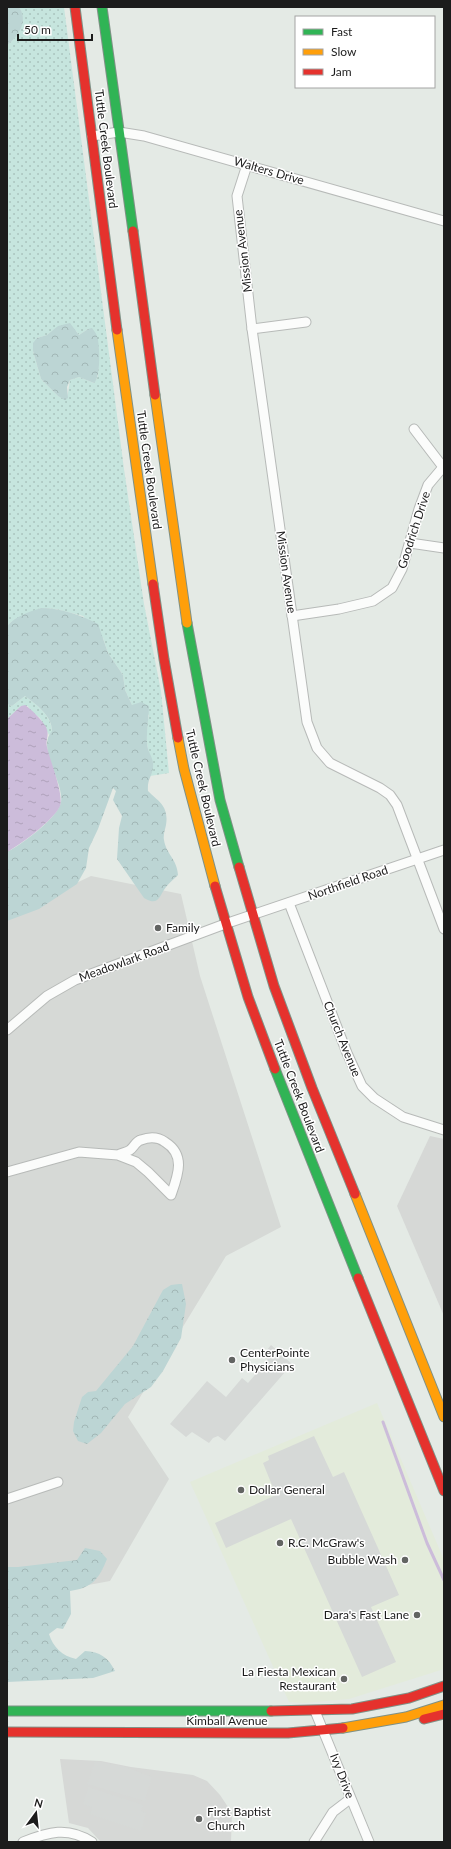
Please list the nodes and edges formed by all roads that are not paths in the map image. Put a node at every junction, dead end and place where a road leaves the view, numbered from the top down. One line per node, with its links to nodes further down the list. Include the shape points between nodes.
1 (75, 7): 4 (main road, Tuttle Creek Boulevard)
2 (102, 7): 3 (main road, Tuttle Creek Boulevard)
3 (119, 132): 4 (street, Walters Drive); 5 (street, Walters Drive, via 144,136); 17 (main road, Tuttle Creek Boulevard, via 190,647 220,800)
4 (92, 136): 18 (main road, Tuttle Creek Boulevard, via 126,399 166,667 184,769)
5 (246, 165): 6 (street, Walters Drive); 8 (street, Mission Avenue, via 237,196)
6 (444, 221)
7 (306, 322): 8 (street)
8 (252, 328): 13 (street, Mission Avenue)
9 (414, 429): 10 (street)
10 (444, 467): 11 (street, Goodrich Drive, via 428,485)
11 (410, 543): 12 (street); 13 (street, Goodrich Drive, via 402,569 392,588 373,601)
12 (444, 548)
13 (292, 616): 15 (street, Mission Avenue, via 307,722 313,741 330,763 390,795 402,814)
14 (444, 850): 15 (street, Northfield Road)
15 (419, 859): 16 (street, Northfield Road); 19 (street, Mission Avenue)
16 (289, 903): 17 (street, Northfield Road); 21 (street, Church Avenue, via 349,1059 362,1086 374,1098 403,1118)
17 (252, 915): 18 (street, Meadowlark Road); 24 (main road, Tuttle Creek Boulevard, via 274,986 312,1088)
18 (226, 924): 20 (street, Meadowlark Road, via 75,980 47,996); 26 (main road, Tuttle Creek Boulevard, via 248,997 286,1098)
19 (444, 929)
20 (7, 1030)
21 (444, 1130)
22 (118, 1155): 22 (street, via 129,1150 140,1140 149,1138 170,1145 178,1154 179,1161 178,1176 172,1195 136,1162); 23 (street, via 79,1152)
23 (7, 1172)
24 (444, 1417)
25 (58, 1482): 27 (street)
26 (444, 1491)
27 (7, 1499)
28 (444, 1686): 31 (main road, Kimball Avenue, via 409,1698 369,1707)
29 (444, 1705): 33 (main road, Kimball Avenue)
30 (7, 1711): 31 (main road, Kimball Avenue)
31 (314, 1711): 34 (street, Ivy Drive)
32 (444, 1714): 33 (main road, via 421,1720)
33 (399, 1719): 34 (main road, Kimball Avenue)
34 (324, 1730): 35 (main road, Kimball Avenue, via 288,1733); 36 (street, Ivy Drive)
35 (7, 1732)
36 (350, 1799): 39 (street, via 333,1812); 40 (street, Ivy Drive)
37 (23, 1842): 38 (street, via 47,1833 67,1832 74,1832)
38 (92, 1842)
39 (314, 1842)
40 (369, 1842)

